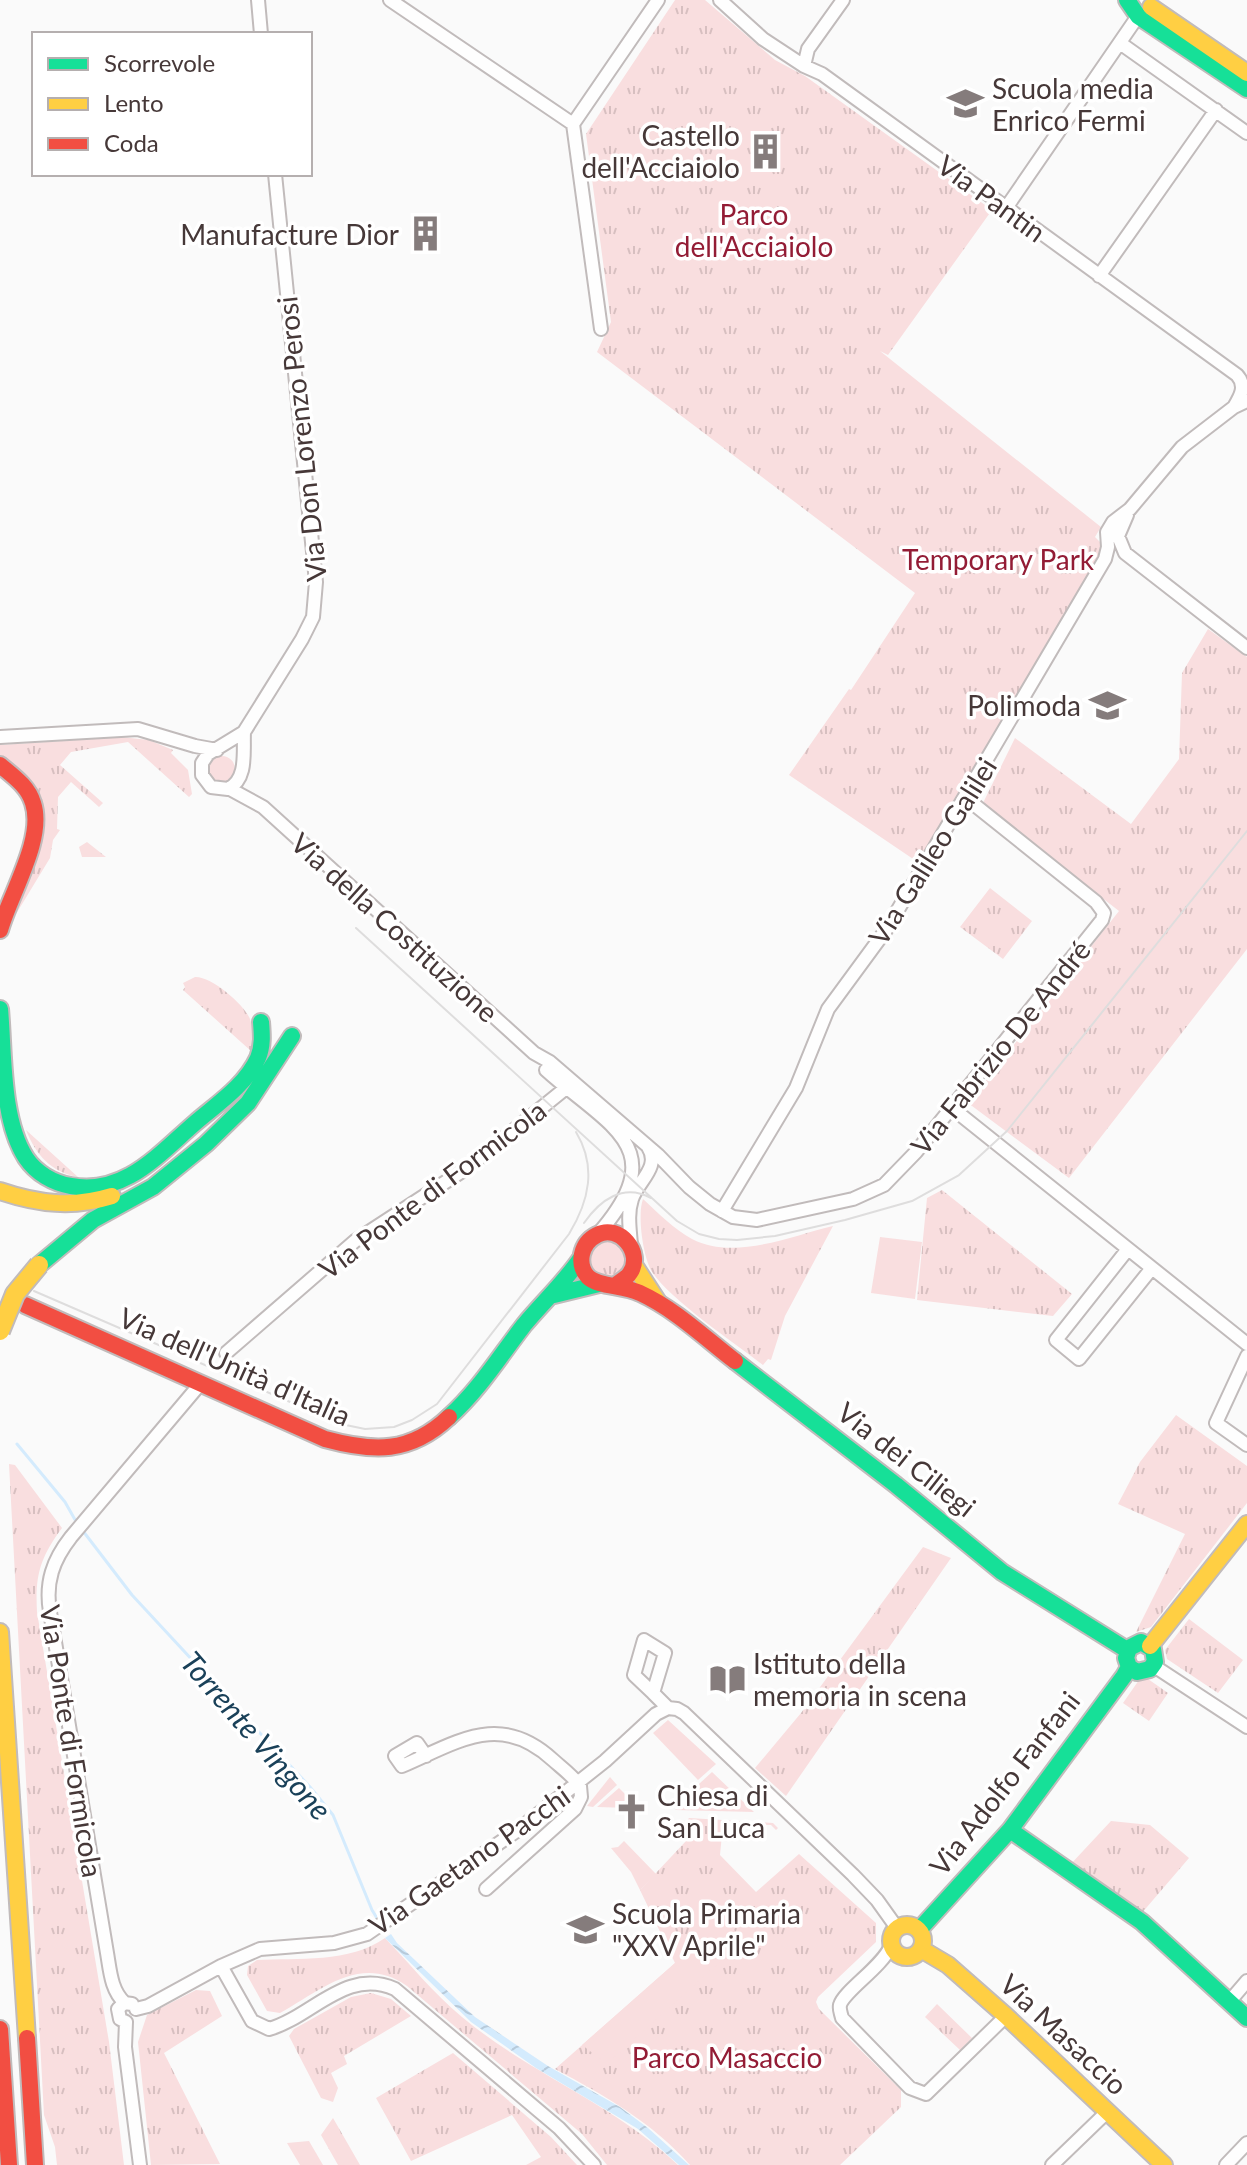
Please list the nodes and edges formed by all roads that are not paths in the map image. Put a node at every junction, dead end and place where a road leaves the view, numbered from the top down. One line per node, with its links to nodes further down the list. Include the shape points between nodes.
1 (258, 0): 8 (street)
2 (390, 0): 14 (street)
3 (658, 0): 14 (street)
4 (720, 0): 10 (street, Via Pantin, via 763,39)
5 (843, 0): 10 (street, via 808,49)
6 (1127, 0): 7 (main road)
7 (1148, 7): 9 (street); 11 (main road); 12 (main road)
8 (261, 32)
9 (1120, 43): 13 (street); 17 (street)
10 (804, 66): 17 (street, Via Pantin)
11 (1247, 73)
12 (1247, 89)
13 (1216, 110): 15 (street); 18 (street)
14 (573, 124): 19 (street)
15 (1247, 133)
16 (275, 176): 24 (street, Via Don Lorenzo Perosi, via 316,602 306,632)
17 (1006, 208): 18 (street, Via Pantin)
18 (1099, 276): 21 (street, Via Pantin, via 1237,375 1242,389)
19 (601, 329)
20 (1247, 401): 21 (street, Via Galileo Galilei)
21 (1234, 407): 22 (street, Via Galileo Galilei, via 1182,447)
22 (1130, 509): 23 (street, via 1119,531 1125,553); 30 (street, Via Galileo Galilei, via 1109,527 1105,559)
23 (1247, 648)
24 (244, 732): 26 (street, Via Don Lorenzo Perosi); 28 (street, Via Don Lorenzo Perosi)
25 (0, 737): 26 (street, via 138,729)
26 (218, 749): 28 (street, via 235,754); 29 (street, via 205,757 202,775 212,788)
27 (0, 765): 32 (main road, via 25,789 36,820 35,841)
28 (242, 770): 29 (street); 31 (street, Via della Costituzione)
29 (230, 789): 31 (street, Via della Costituzione)
30 (966, 798): 38 (street, Via Fabrizio De André, via 1104,913); 44 (street, Via Galileo Galilei, via 886,930 828,1009 796,1088)
31 (256, 802): 36 (street, Via della Costituzione)
32 (0, 930)
33 (0, 1009): 34 (main road, via 20,1149 42,1175 78,1188 115,1185 131,1177 231,1092 256,1062 263,1045)
34 (261, 1022)
35 (292, 1036): 39 (main road, via 248,1103)
36 (534, 1053): 37 (street, Via della Costituzione); 40 (street, Via della Costituzione)
37 (566, 1088): 45 (street, Via della Costituzione, via 620,1134 632,1157 632,1178 620,1207); 57 (street, Via Ponte di Formicola, via 467,1168 355,1241)
38 (952, 1108): 44 (street, Via Fabrizio De André, via 895,1176 867,1194 757,1220); 47 (street)
39 (206, 1144): 43 (main road, via 149,1183 100,1201 50,1205); 55 (main road, bridge, via 153,1187 93,1220 39,1265 11,1300)
40 (647, 1146): 41 (street, Via dei Ciliegi, via 653,1158); 42 (street, Via della Costituzione)
41 (646, 1176): 42 (street, via 666,1174); 46 (street, Via dei Ciliegi, via 631,1205)
42 (684, 1182): 44 (street, Via della Costituzione)
43 (0, 1191)
44 (722, 1211)
45 (598, 1234): 46 (main road, via 616,1233); 48 (main road, via 585,1245)
46 (631, 1245): 49 (main road, Via dei Ciliegi)
47 (1128, 1249): 50 (street); 50 (street, via 1056,1340 1079,1359)
48 (581, 1258): 51 (main road, via 585,1273); 52 (main road, Via dell'Unità d'Italia)
49 (634, 1265): 51 (main road, via 629,1276); 53 (main road, Via dei Ciliegi)
50 (1152, 1268): 56 (street)
51 (608, 1284): 52 (main road); 53 (main road, Via dei Ciliegi)
52 (554, 1295): 59 (main road, Via dell'Unità d'Italia, via 534,1312 453,1417 424,1438 398,1447 346,1446)
53 (658, 1302): 64 (main road, Via dei Ciliegi, via 1002,1572)
54 (25, 1305): 59 (main road, Via dell'Unità d'Italia)
55 (0, 1332)
56 (1243, 1341)
57 (226, 1353)
58 (1247, 1356): 60 (street, via 1216,1423)
59 (201, 1383): 78 (street, Via Ponte di Formicola, via 71,1537 53,1567 48,1599 108,1962 119,1998)
60 (1247, 1445)
61 (1247, 1524): 63 (main road)
62 (0, 1632): 85 (main road)
63 (1150, 1646): 64 (main road, via 1136,1643); 65 (main road)
64 (1128, 1659): 65 (main road, via 1142,1672); 71 (main road, Via Adolfo Fanfani)
65 (1154, 1666): 68 (street)
66 (653, 1693): 67 (street)
67 (668, 1708): 70 (street, Via Gaetano Pacchi); 73 (street, via 684,1713 877,1900)
68 (1247, 1727)
69 (426, 1756): 70 (street, Via Gaetano Pacchi, via 474,1735 504,1733 539,1748)
70 (578, 1782): 72 (street, Via Gaetano Pacchi, via 581,1797 575,1809); 75 (street, Via Gaetano Pacchi, via 508,1838 367,1934 334,1943 260,1949)
71 (1010, 1830): 74 (main road, Via Adolfo Fanfani); 77 (main road, via 1142,1922)
72 (486, 1889)
73 (894, 1937): 74 (main road, Via Masaccio, via 908,1925); 74 (main road, Via Masaccio, via 903,1957 911,1957); 79 (street, via 883,1961 843,2000 840,2012 910,2088 926,2094)
74 (920, 1940): 79 (main road, Via Masaccio)
75 (221, 1966): 78 (street, via 148,2006); 87 (street, via 252,2021 269,2029 360,1983 395,1989 559,2128)
76 (1247, 1981): 77 (street)
77 (1229, 2002): 80 (main road)
78 (131, 2006): 86 (street, Via Ponte di Formicola, via 119,2006 117,2012 126,2022)
79 (1006, 2016): 82 (main road, Via Masaccio)
80 (1247, 2018)
81 (0, 2029): 84 (main road)
82 (1107, 2112): 88 (street); 89 (main road, Via Masaccio)
83 (1247, 2143): 90 (street)
84 (9, 2165)
85 (35, 2165)
86 (140, 2165)
87 (594, 2165)
88 (1052, 2165)
89 (1164, 2165)
90 (1226, 2165)

